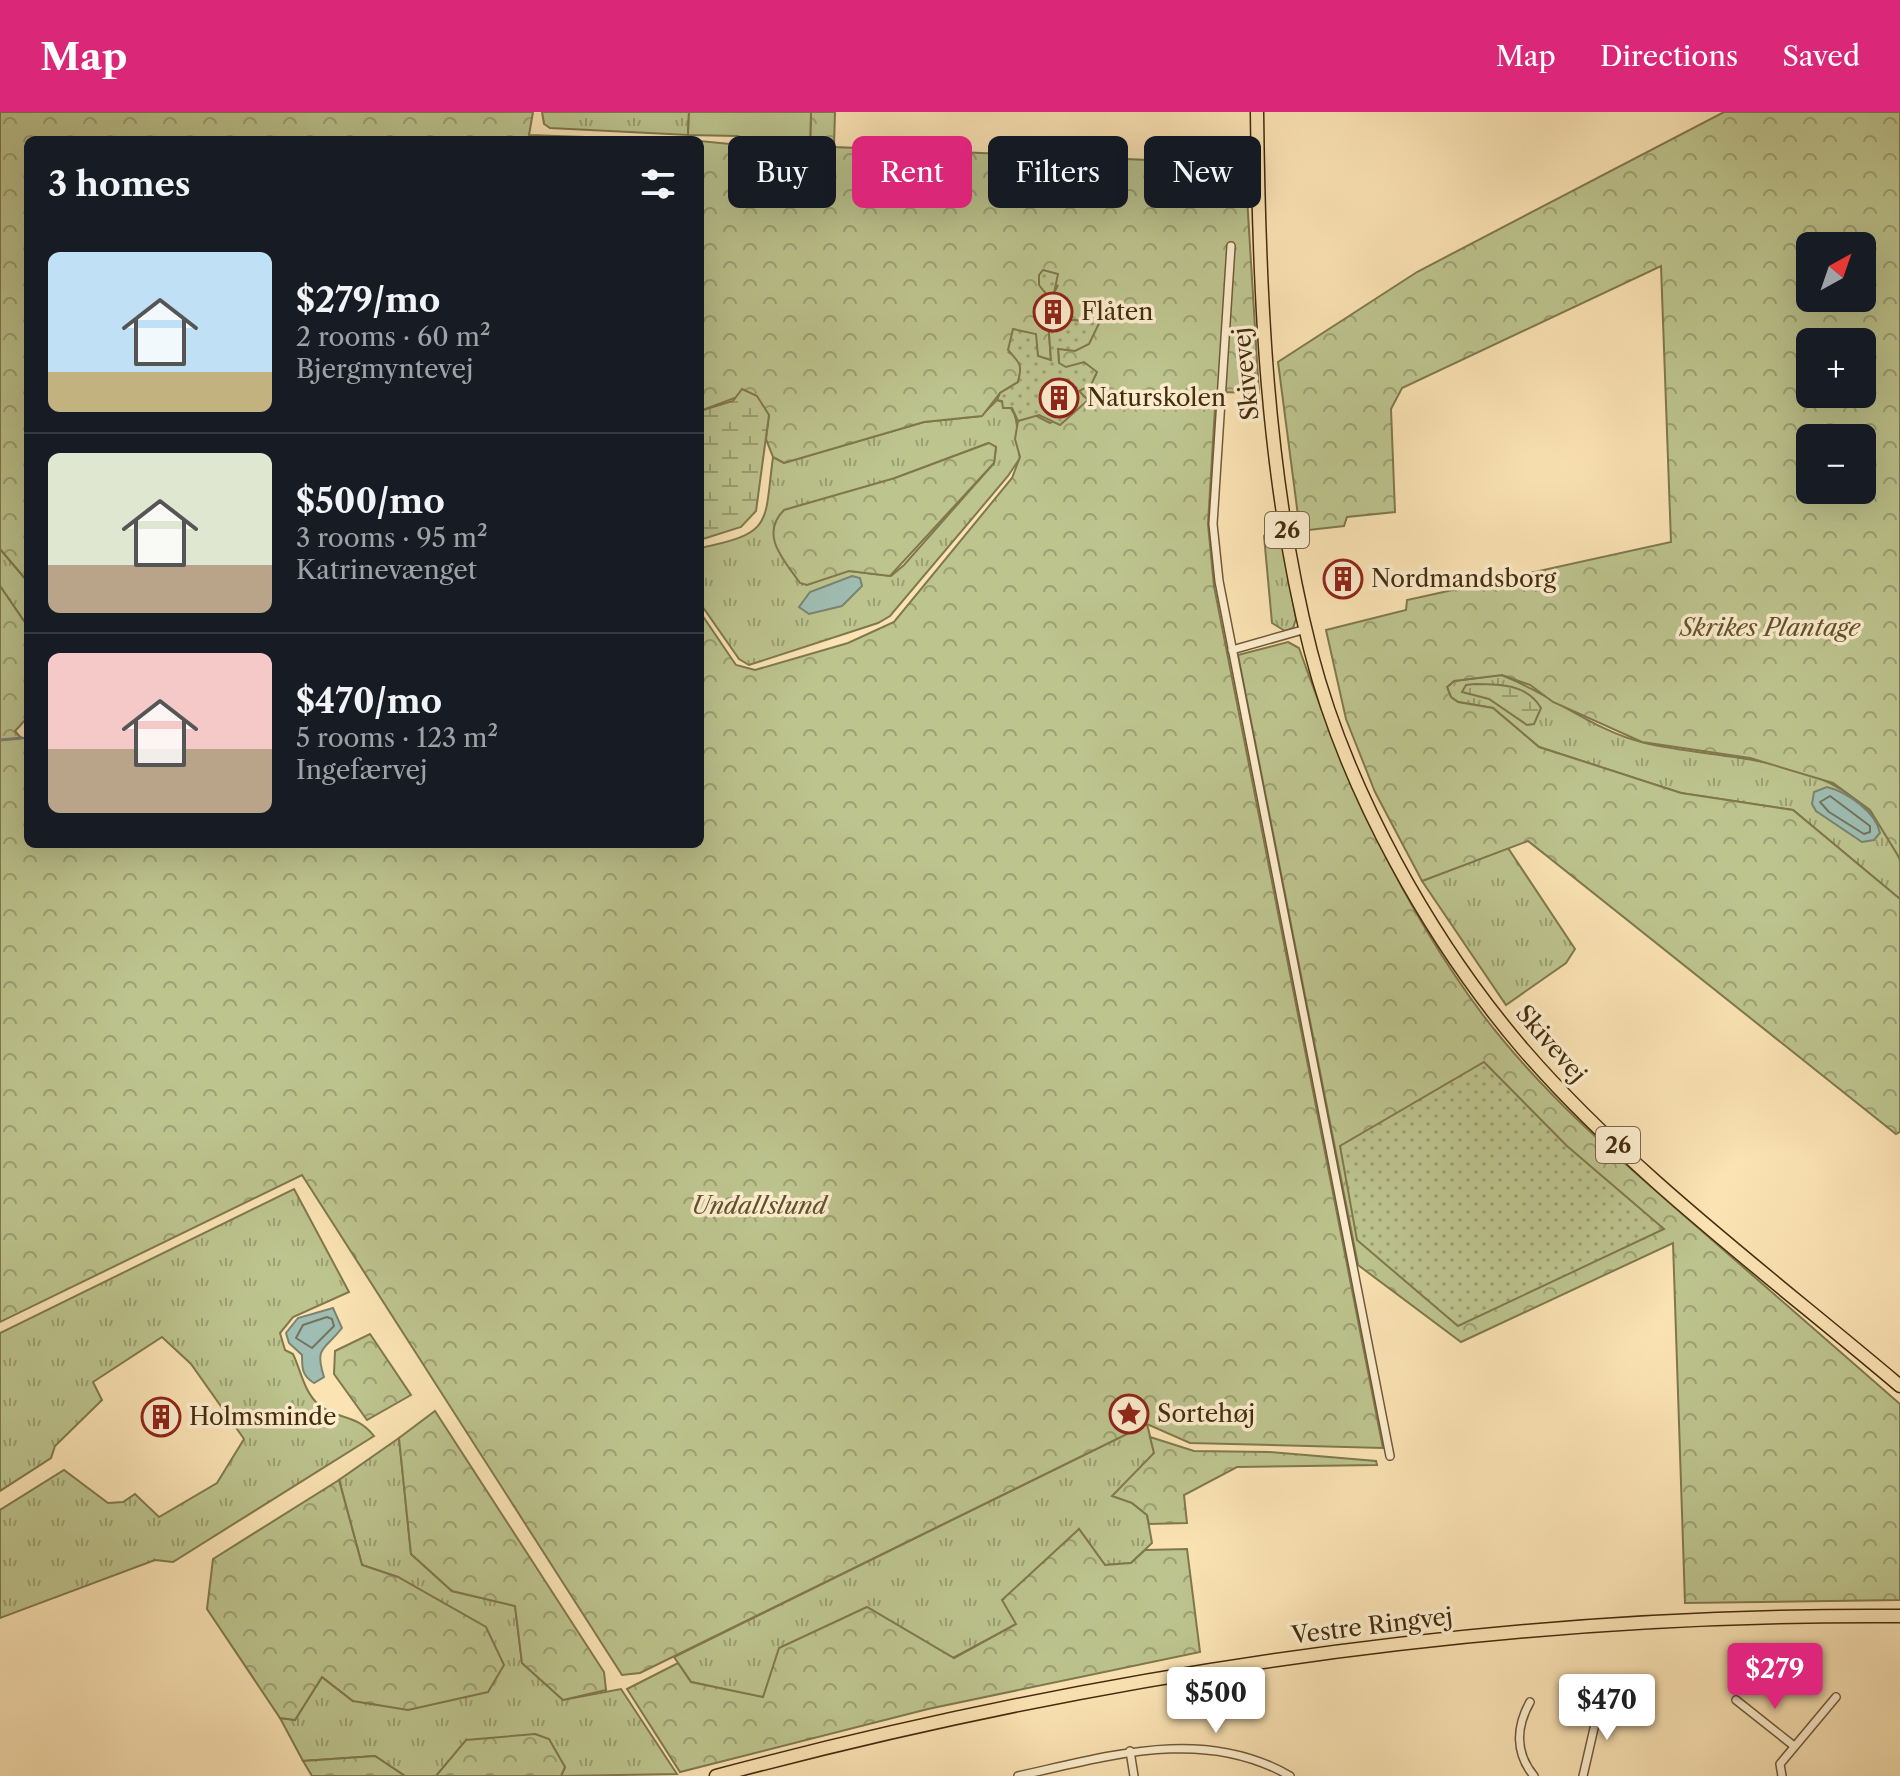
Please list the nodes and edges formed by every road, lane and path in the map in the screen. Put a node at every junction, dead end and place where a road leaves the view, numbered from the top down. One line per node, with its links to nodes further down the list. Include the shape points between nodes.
1 (1257, 112): 3 (main road, Skivevej / 26, via 1261,303 1284,511)
2 (1231, 246): 4 (street, Skivevej, via 1213,524)
3 (1306, 629): 4 (street); 5 (main road, Skivevej / 26, via 1340,737 1393,853 1440,937 1496,1015 1603,1132)
4 (1232, 650): 6 (street, Skivevej)
5 (1900, 1386)
6 (1390, 1456)
7 (1900, 1614): 14 (main road, Vestre Ringvej, via 1548,1629 1291,1657 968,1714)
8 (1611, 1696): 19 (street, via 1595,1724)
9 (1836, 1697): 12 (street)
10 (1736, 1700): 12 (street)
11 (1530, 1702): 18 (street, via 1519,1735 1521,1753)
12 (1794, 1746): 20 (street, via 1780,1764)
13 (1130, 1751): 15 (street); 16 (street); 17 (street, via 1216,1750)
14 (716, 1776)
15 (1018, 1776)
16 (1134, 1776)
17 (1290, 1776)
18 (1534, 1776)
19 (1583, 1776)
20 (1782, 1776)

